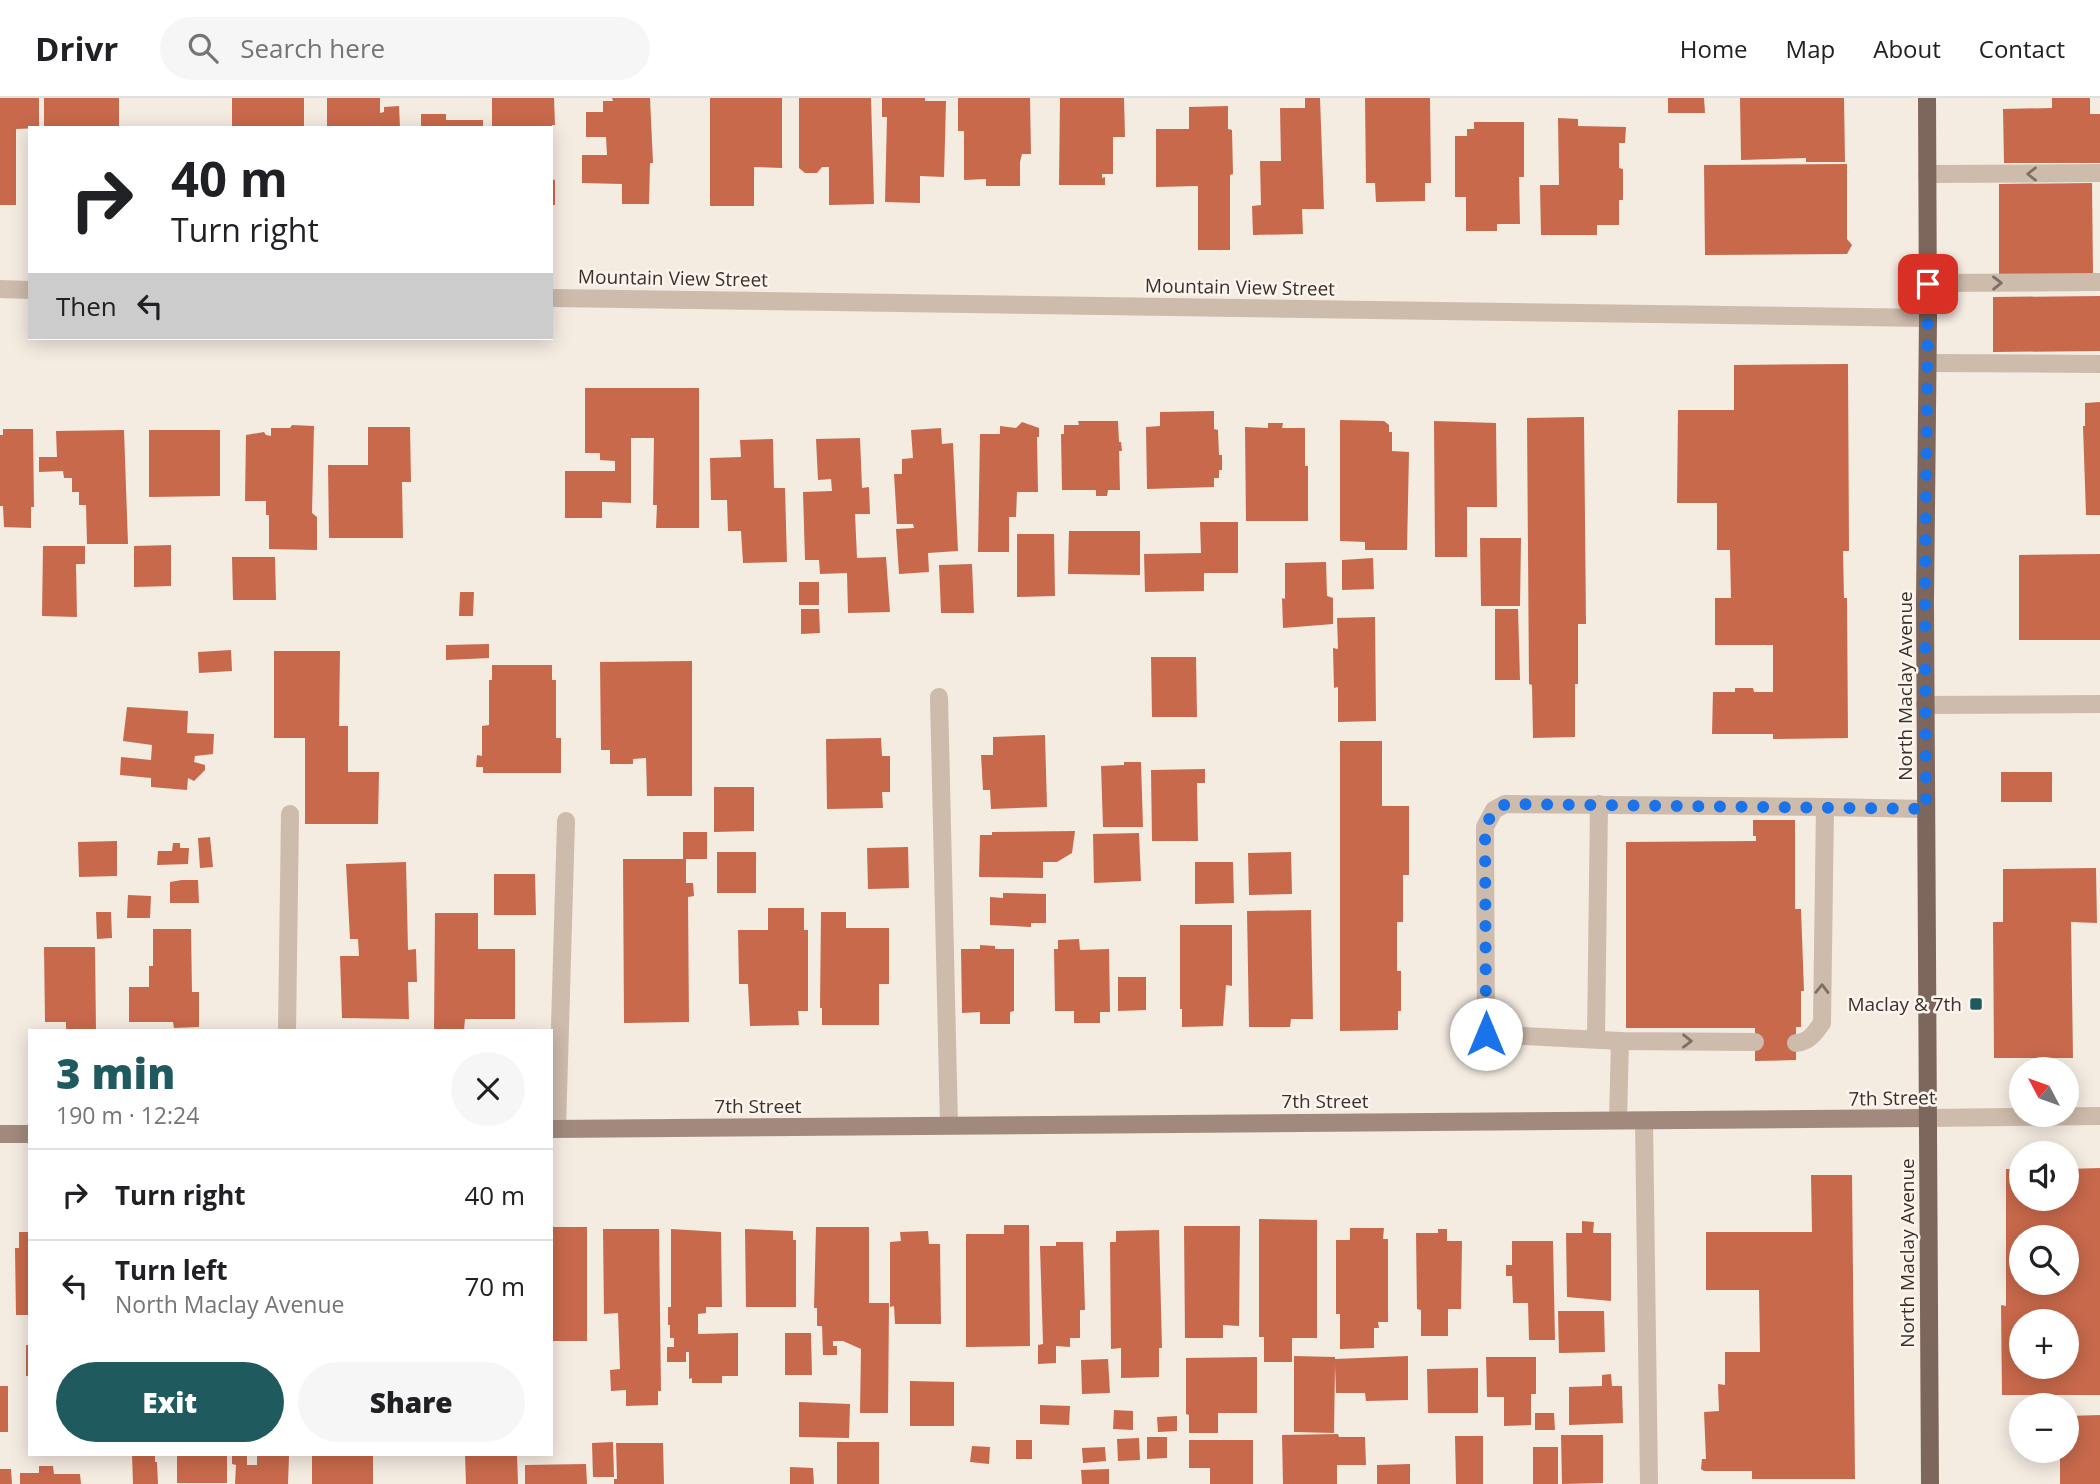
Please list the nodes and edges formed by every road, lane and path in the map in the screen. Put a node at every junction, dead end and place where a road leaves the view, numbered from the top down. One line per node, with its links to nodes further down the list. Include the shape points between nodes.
1 (1927, 98): 3 (main road, North Maclay Avenue)
2 (2100, 173): 3 (street, one-way to 3)
3 (1927, 174): 5 (main road, North Maclay Avenue)
4 (2100, 282): 5 (street, one-way to 4)
5 (1928, 284): 9 (main road, North Maclay Avenue)
6 (0, 289): 7 (street)
7 (28, 290)
8 (553, 298): 9 (street, Mountain View Street)
9 (1928, 318): 10 (main road, North Maclay Avenue)
10 (1928, 363): 11 (street); 14 (main road, North Maclay Avenue)
11 (2100, 363)
12 (939, 697): 29 (street)
13 (2100, 704): 14 (street)
14 (1926, 705): 17 (main road, North Maclay Avenue)
15 (1599, 804): 16 (street); 21 (street); 21 (street, via 1506,804 1494,810 1485,827 1486,1034)
16 (1825, 807): 17 (street); 24 (street, one-way to 16, via 1814,1035 1822,1023)
17 (1926, 809): 26 (main road, North Maclay Avenue)
18 (290, 814): 20 (street)
19 (566, 821): 30 (street)
20 (286, 1029)
21 (1596, 1039): 22 (street)
22 (1620, 1041): 23 (street, one-way to 23); 27 (street)
23 (1755, 1042)
24 (1796, 1043)
25 (2100, 1116): 26 (street, 7th Street)
26 (1927, 1118): 28 (street, 7th Street); 34 (main road, North Maclay Avenue)
27 (1618, 1120): 28 (street, 7th Street); 29 (street, 7th Street)
28 (1644, 1121): 33 (street)
29 (949, 1125): 30 (street, 7th Street)
30 (554, 1129)
31 (0, 1134): 32 (street)
32 (28, 1134)
33 (1648, 1484)
34 (1930, 1484)

